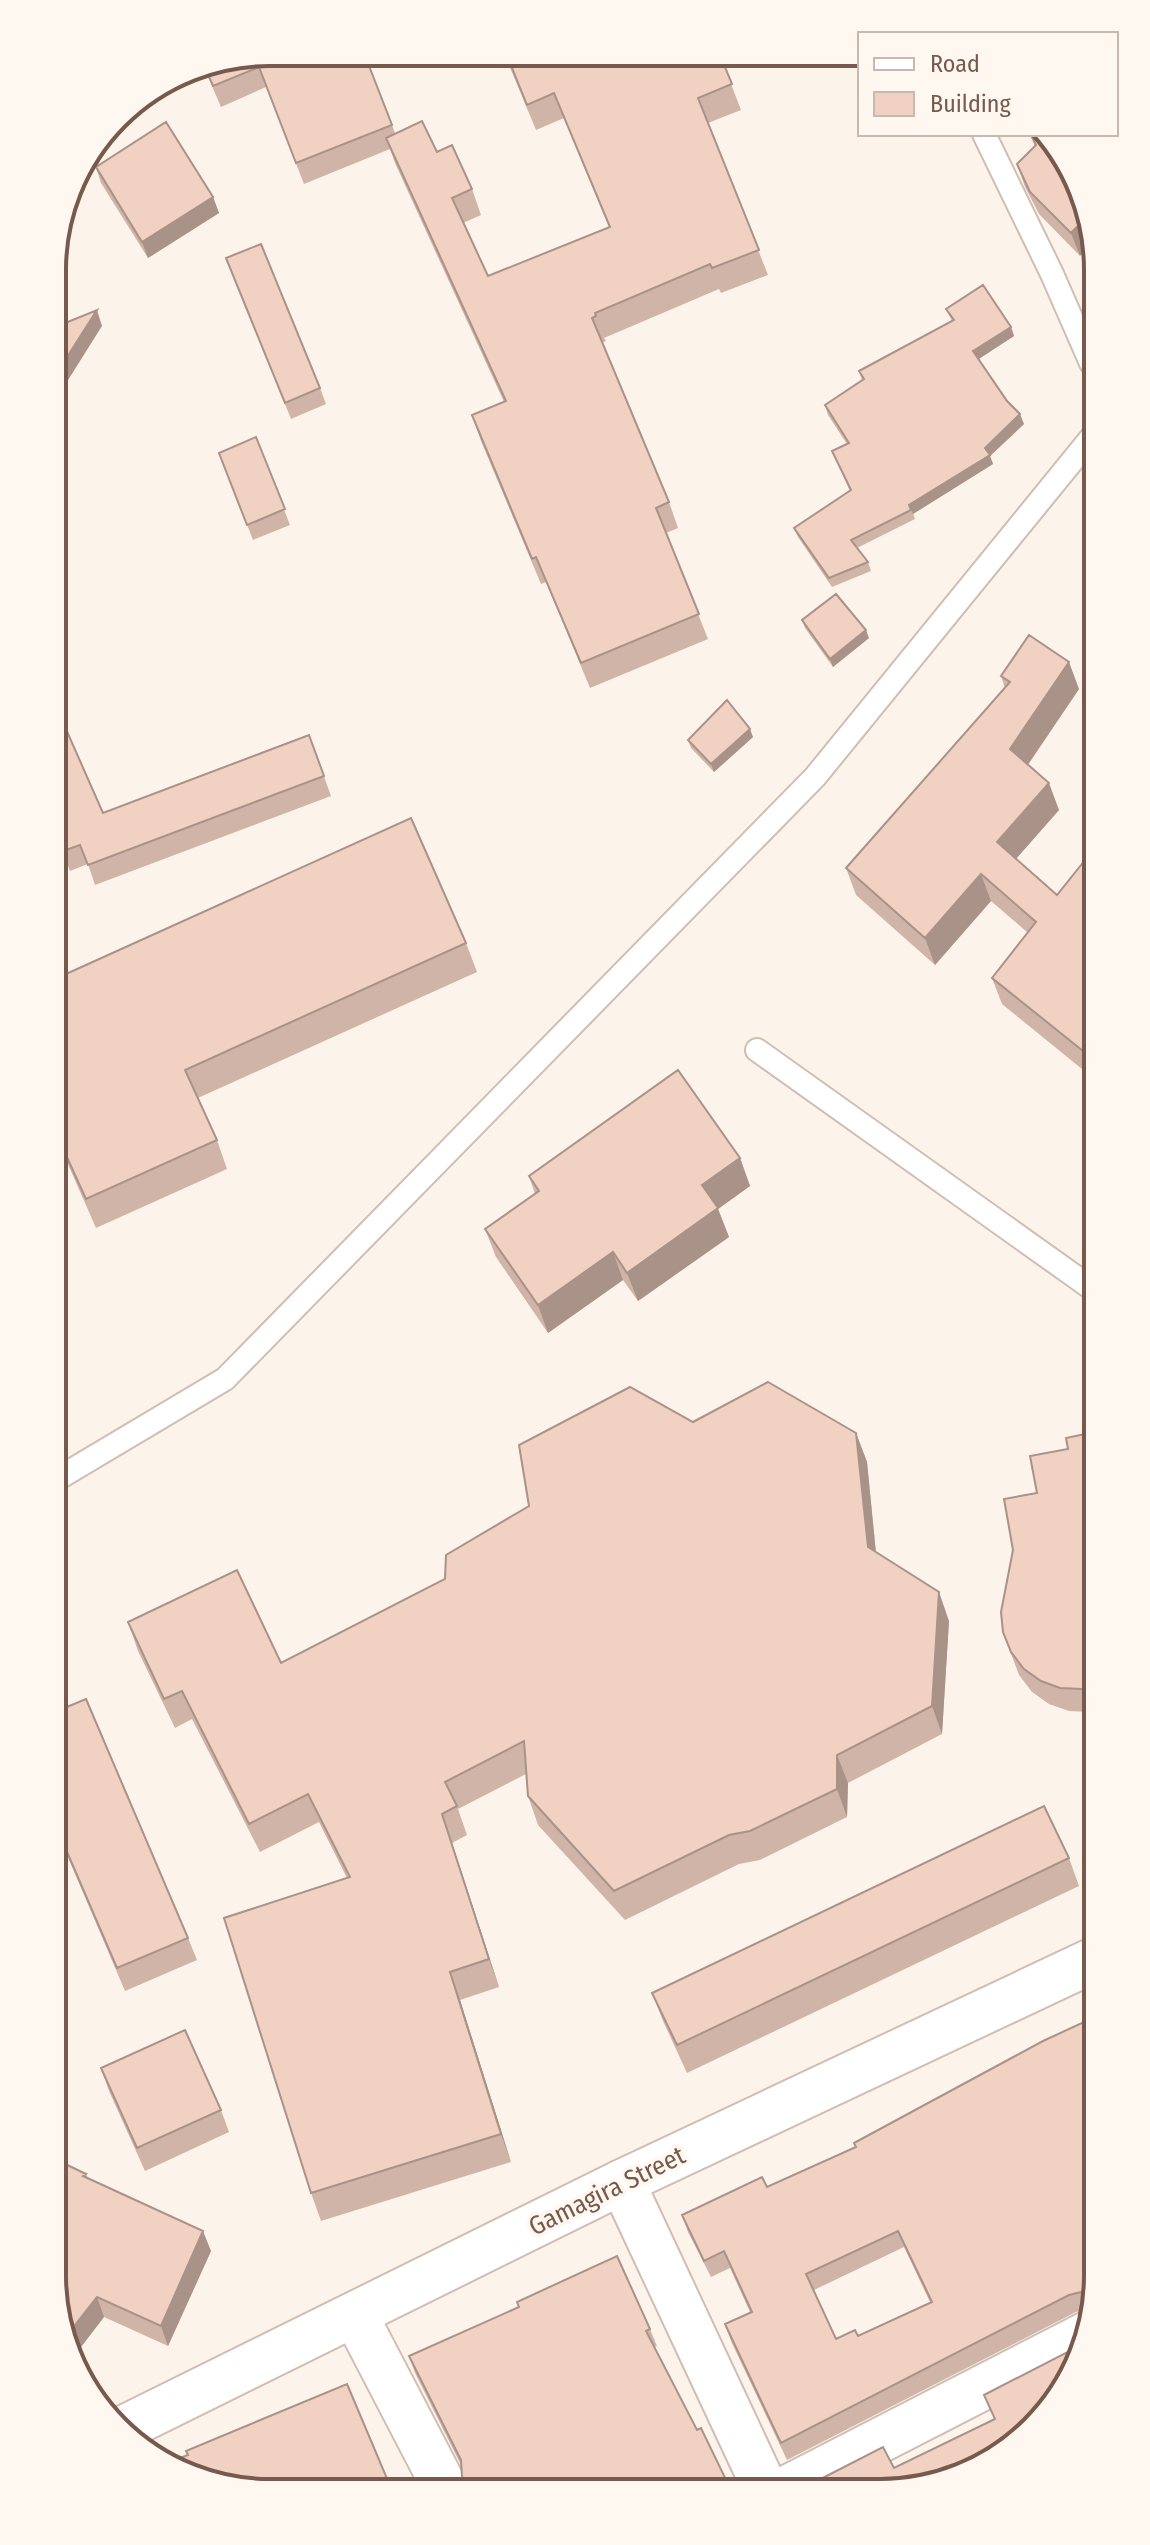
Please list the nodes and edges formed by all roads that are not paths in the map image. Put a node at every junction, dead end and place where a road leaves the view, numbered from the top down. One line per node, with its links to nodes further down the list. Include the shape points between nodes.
1 (985, 136): 2 (lane)
2 (1084, 347)
3 (1084, 447): 6 (lane, via 815,777 225,1379)
4 (757, 1050): 5 (lane)
5 (1084, 1283)
6 (66, 1474)
7 (1084, 1965): 8 (street, Gamagira Street)
8 (622, 2182): 9 (street, Gamagira Street); 13 (street)
9 (355, 2315): 11 (street, Gamagira Street); 12 (street)
10 (1073, 2341): 14 (street)
11 (131, 2424)
12 (440, 2479)
13 (761, 2479)
14 (805, 2479)

